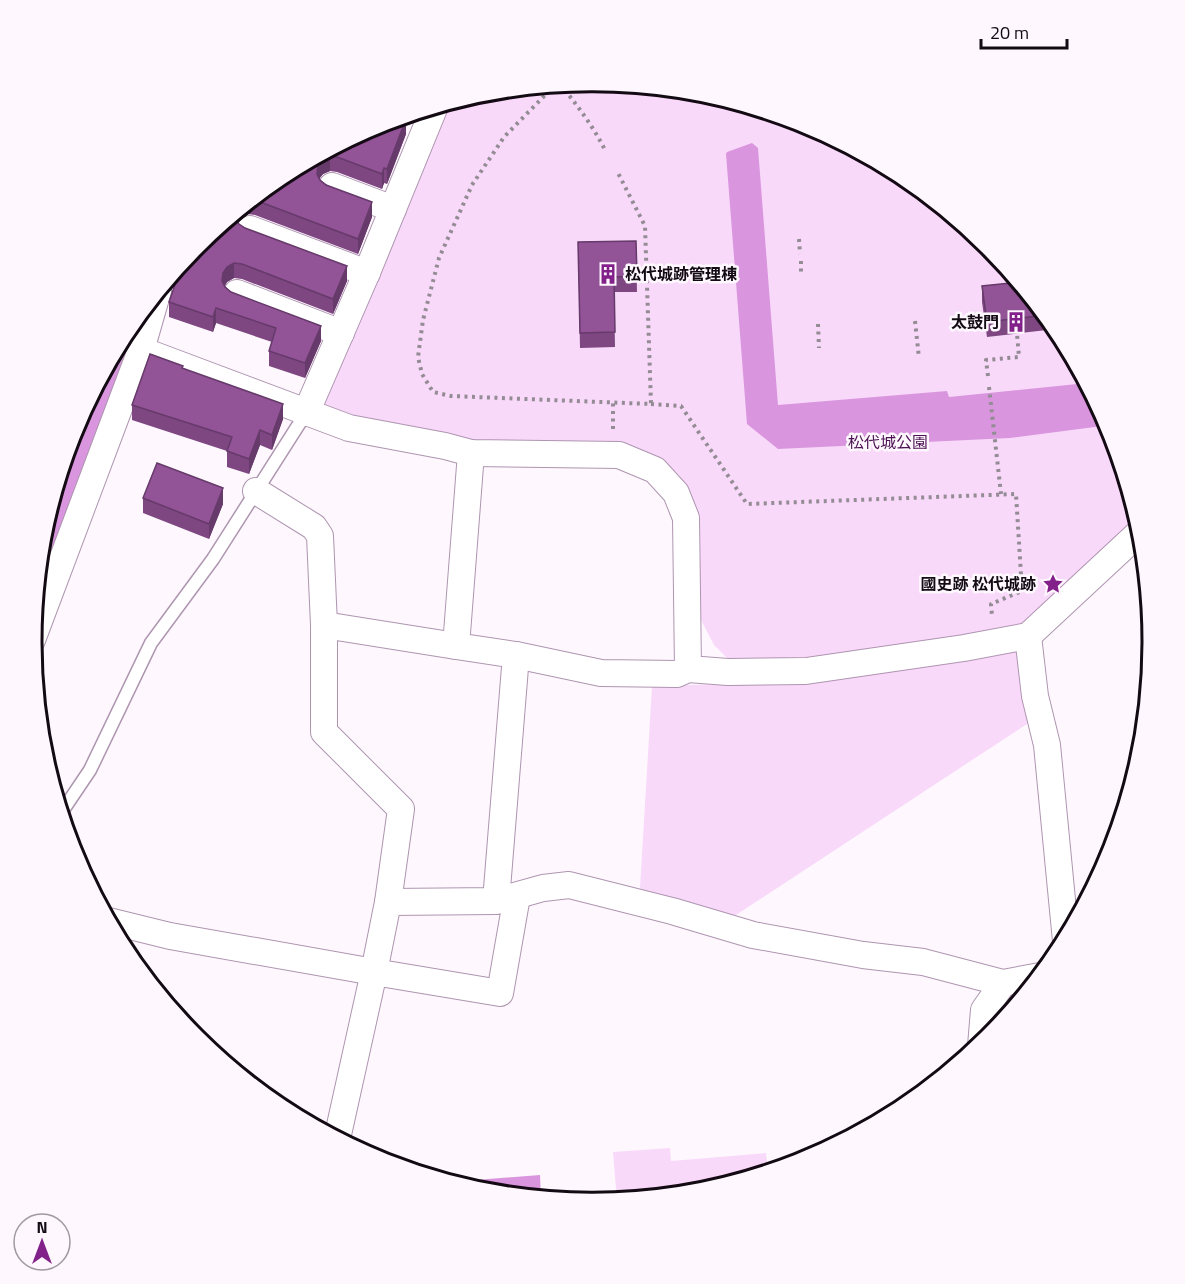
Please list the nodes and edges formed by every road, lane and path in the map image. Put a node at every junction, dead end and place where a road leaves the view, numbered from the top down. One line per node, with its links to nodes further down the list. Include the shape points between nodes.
1 (565, 93): 4 (path, via 580,108)
2 (548, 94): 25 (path, via 504,137 472,185 439,258 423,320 418,357 422,374 433,392 450,396)
3 (431, 116): 7 (street)
4 (605, 150)
5 (617, 171): 25 (path, via 645,226)
6 (332, 186): 7 (street)
7 (393, 210): 12 (street)
8 (250, 229): 12 (street)
9 (799, 239): 10 (path)
10 (800, 254)
11 (801, 261): 13 (path)
12 (367, 273): 18 (street)
13 (801, 276)
14 (237, 294): 18 (street)
15 (152, 313): 21 (street)
16 (915, 321): 22 (path)
17 (818, 324): 20 (path)
18 (341, 333): 26 (street)
19 (1017, 334): 23 (path, via 1019,357 986,360)
20 (819, 348)
21 (141, 350): 26 (street); 31 (street)
22 (919, 358)
23 (988, 376)
24 (989, 387): 29 (path)
25 (651, 404): 29 (path, via 681,406 747,504)
26 (306, 413): 27 (street, via 349,428); 28 (lane)
27 (471, 453): 35 (street); 37 (street, via 619,455 655,470 675,493 686,518)
28 (256, 491): 32 (street, via 314,527 320,536); 38 (lane, via 213,559 151,643 90,770)
29 (1001, 494): 34 (path, via 1016,494 1022,591 991,604)
30 (1133, 539): 33 (street)
31 (43, 611)
32 (324, 625): 35 (street); 40 (street, via 324,732 401,809)
33 (1028, 636): 34 (street); 42 (street, via 1035,696 1047,745)
34 (994, 642): 37 (street, via 806,671)
35 (456, 646): 36 (street)
36 (516, 655): 37 (street, via 601,673 677,674); 39 (street)
37 (688, 669)
38 (67, 804)
39 (507, 899): 40 (street); 43 (street, via 500,993); 45 (street, via 569,885 753,935 923,962)
40 (388, 902): 43 (street)
41 (120, 924): 43 (street)
42 (1064, 925)
43 (374, 972): 47 (street)
44 (1028, 978): 45 (street)
45 (1003, 982): 46 (street, via 984,1010)
46 (982, 1031)
47 (339, 1131)

